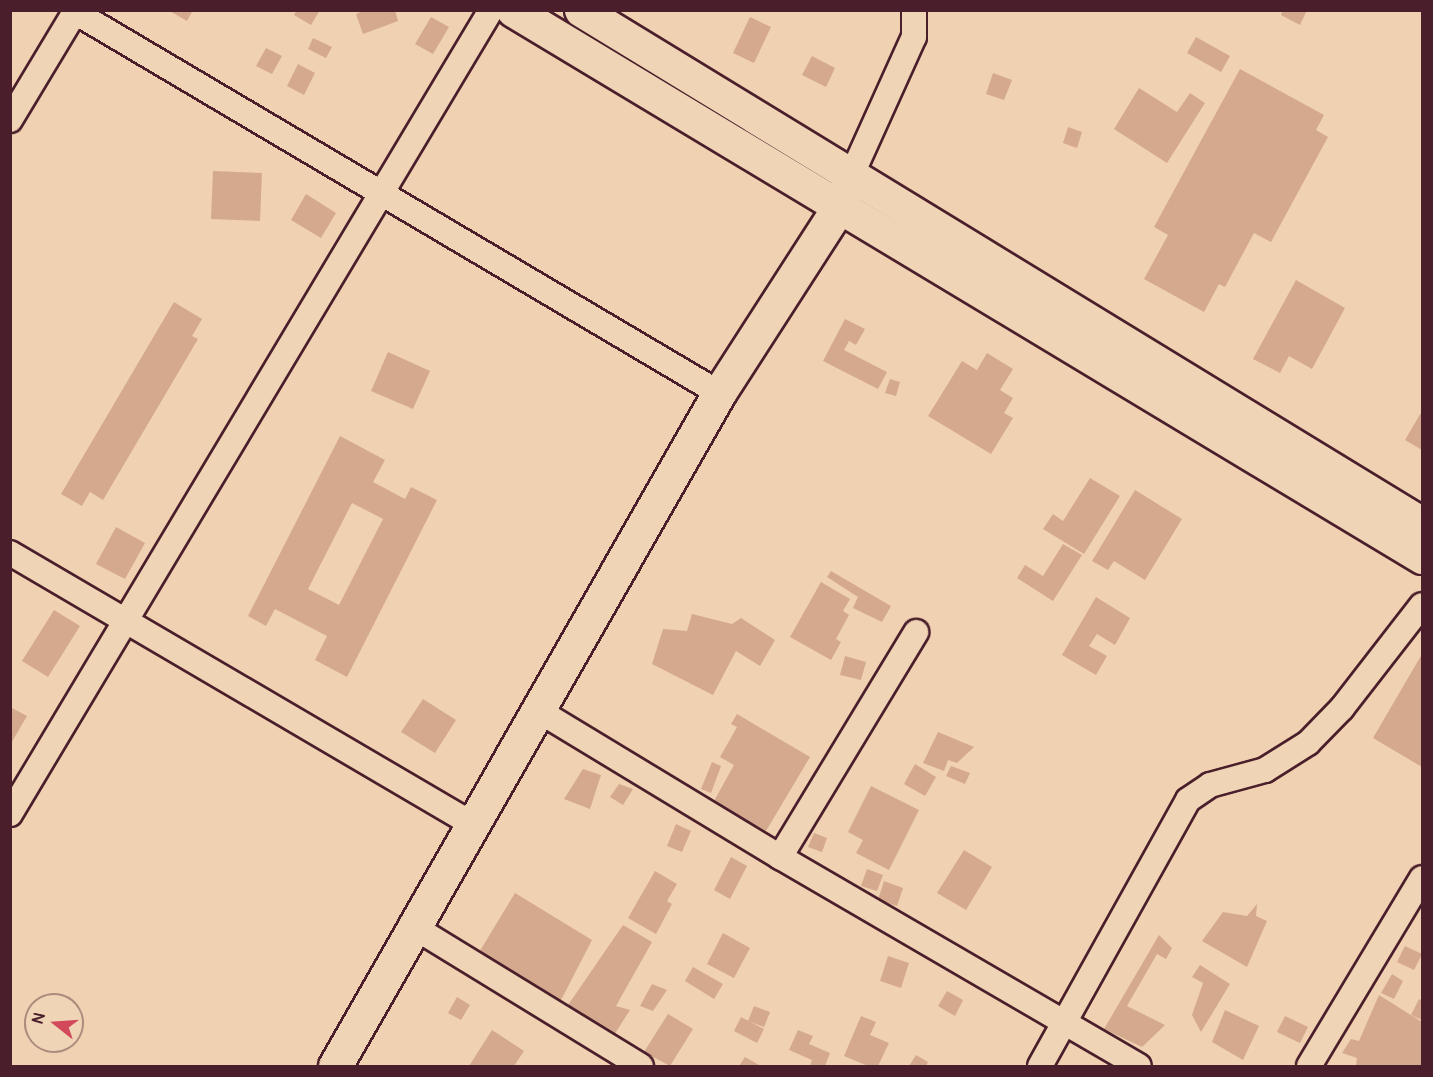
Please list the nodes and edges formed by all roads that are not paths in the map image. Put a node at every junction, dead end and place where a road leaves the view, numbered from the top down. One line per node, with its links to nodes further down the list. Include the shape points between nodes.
1 (491, 10): 8 (street)
2 (513, 10): 9 (street)
3 (581, 10): 7 (street)
4 (914, 10): 7 (street, via 914,37)
5 (76, 11): 6 (street); 8 (street)
6 (10, 120)
7 (852, 174): 9 (street); 11 (street)
8 (383, 194): 10 (street); 15 (street)
9 (838, 207): 10 (street); 13 (street)
10 (719, 393): 17 (street)
11 (1422, 524)
12 (10, 553): 15 (street)
13 (1422, 557)
14 (1422, 605): 23 (street, via 1342,708 1308,743 1265,771 1210,785 1188,800)
15 (126, 621): 18 (street); 19 (street)
16 (916, 632): 20 (street)
17 (539, 711): 19 (street); 20 (street)
18 (10, 814)
19 (474, 825): 22 (street)
20 (780, 858): 23 (street)
21 (1422, 878): 28 (street)
22 (414, 927): 24 (street); 25 (street)
23 (1066, 1023): 26 (street); 27 (street)
24 (335, 1066)
25 (641, 1066)
26 (1040, 1066)
27 (1139, 1066)
28 (1309, 1066)

